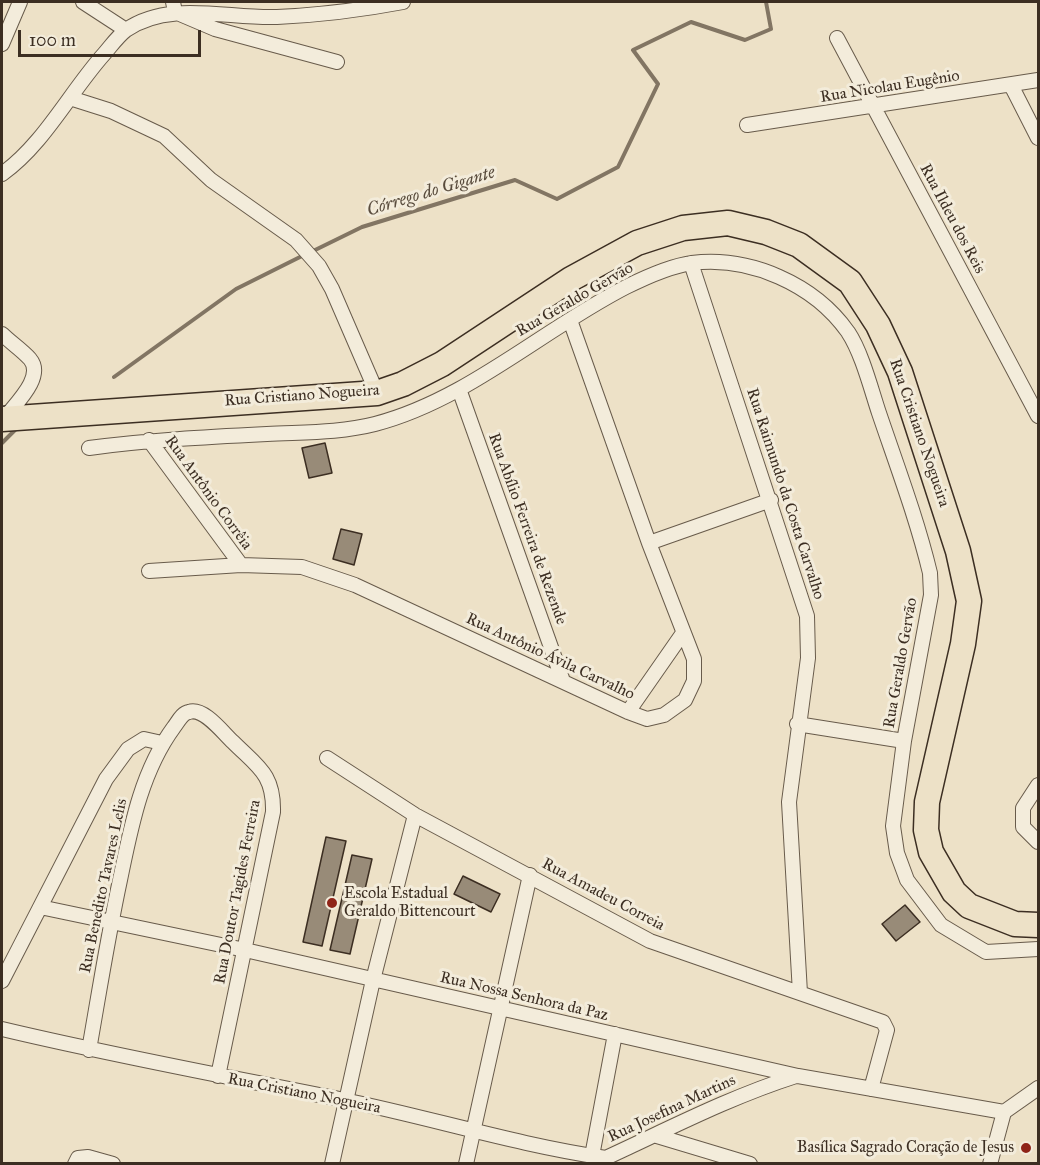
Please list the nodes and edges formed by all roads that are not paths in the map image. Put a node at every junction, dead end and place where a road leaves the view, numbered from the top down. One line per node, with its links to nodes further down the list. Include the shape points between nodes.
1 (20, 2): 7 (street)
2 (83, 2): 5 (street)
3 (403, 2): 4 (street, via 332,14 275,17)
4 (174, 7): 5 (street); 8 (street, via 215,29)
5 (126, 30): 11 (street)
6 (837, 38): 12 (street, Rua Ildeu dos Reis)
7 (2, 44)
8 (337, 62)
9 (1038, 80): 10 (street, Rua Nicolau Eugênio)
10 (1011, 85): 12 (street, Rua Nicolau Eugênio); 14 (street)
11 (70, 98): 15 (street); 20 (street, via 111,111 164,136 219,186 296,240 319,266)
12 (873, 107): 13 (street, Rua Nicolau Eugênio); 21 (street, Rua Ildeu dos Reis)
13 (747, 125)
14 (1038, 138)
15 (4, 170)
16 (691, 263): 17 (street, Rua Geraldo Gervão, via 625,287); 25 (street, Rua Raimundo da Costa Carvalho); 34 (street, Rua Geraldo Gervão, via 739,263 780,277 811,294 848,333 930,573 931,595)
17 (570, 320): 19 (street, Rua Geraldo Gervão); 26 (street, Rua Antônio Ávila Carvalho)
18 (2, 334): 22 (street, via 30,359 34,368 33,378)
19 (459, 388): 23 (street, Rua Geraldo Gervão, via 375,424 337,430); 30 (street, Rua Abílio Ferreira de Rezende)
20 (378, 393): 22 (highway, Rua Cristiano Nogueira); 43 (highway, Rua Cristiano Nogueira, via 442,364 571,279 638,243 683,228 728,224 766,232 800,245 850,282 878,325 900,372 958,550 969,601 927,802 926,830 931,852 954,892 969,906 1015,924)
21 (1038, 416)
22 (3, 419)
23 (149, 440): 24 (street, Rua Geraldo Gervão); 27 (street, Rua Antônio Corrêia)
24 (89, 448)
25 (771, 500): 26 (street); 33 (street, Rua Raimundo da Costa Carvalho, via 807,616 808,658)
26 (649, 543): 29 (street, Rua Antônio Ávila Carvalho)
27 (241, 565): 28 (street, Rua Antônio Ávila Carvalho); 30 (street, Rua Antônio Ávila Carvalho, via 302,567 355,585)
28 (149, 571)
29 (683, 633): 32 (street); 32 (street, Rua Antônio Ávila Carvalho, via 694,659 694,681 685,699 664,715 647,719)
30 (563, 681): 32 (street, Rua Antônio Ávila Carvalho)
31 (193, 711): 35 (street, Rua Benedito Tavares Lelis, via 180,719); 44 (street, Rua Doutor Tagides Ferreira, via 212,722 262,770 274,791)
32 (628, 712)
33 (797, 724): 34 (street); 48 (street, Rua Raimundo da Costa Carvalho, via 789,802)
34 (904, 741): 45 (street, Rua Geraldo Gervão, via 892,826 908,880 940,925 986,952)
35 (162, 743): 41 (street, via 144,739 128,749 106,779); 42 (street, Rua Benedito Tavares Lelis, via 140,795)
36 (327, 758): 38 (street, Rua Amadeu Correia)
37 (1038, 785): 39 (street, via 1023,808 1023,827)
38 (415, 815): 40 (street, Rua Amadeu Correia); 46 (street)
39 (1038, 842)
40 (530, 875): 48 (street, Rua Amadeu Correia, via 650,941); 49 (street)
41 (40, 907): 42 (street, Rua Nossa Senhora da Paz); 47 (street)
42 (111, 922): 44 (street, Rua Nossa Senhora da Paz); 52 (street, Rua Benedito Tavares Lelis)
43 (1038, 925)
44 (245, 950): 46 (street, Rua Nossa Senhora da Paz); 53 (street, Rua Doutor Tagides Ferreira)
45 (1038, 950)
46 (373, 980): 49 (street, Rua Nossa Senhora da Paz); 57 (street)
47 (2, 981)
48 (800, 993): 56 (street, Rua Amadeu Correia, via 886,1025)
49 (499, 1009): 51 (street, Rua Nossa Senhora da Paz); 59 (street)
50 (2, 1029): 52 (street, Rua Cristiano Nogueira)
51 (615, 1034): 54 (street, Rua Nossa Senhora da Paz); 61 (street)
52 (88, 1050): 53 (street, Rua Cristiano Nogueira)
53 (218, 1076): 57 (street, Rua Cristiano Nogueira)
54 (798, 1076): 56 (street, Rua Nossa Senhora da Paz); 60 (street, Rua Josefina Martins, via 710,1107)
55 (1038, 1088): 58 (street)
56 (871, 1089): 58 (street, Rua Nossa Senhora da Paz)
57 (346, 1100): 59 (street, Rua Cristiano Nogueira); 64 (street)
58 (1004, 1112): 67 (street)
59 (472, 1131): 61 (street, Rua Cristiano Nogueira); 65 (street)
60 (657, 1136): 61 (street, Rua Josefina Martins); 66 (street)
61 (597, 1159)
62 (75, 1164): 63 (street, via 78,1158 88,1157)
63 (113, 1164)
64 (332, 1164)
65 (466, 1164)
66 (750, 1164)
67 (990, 1164)

